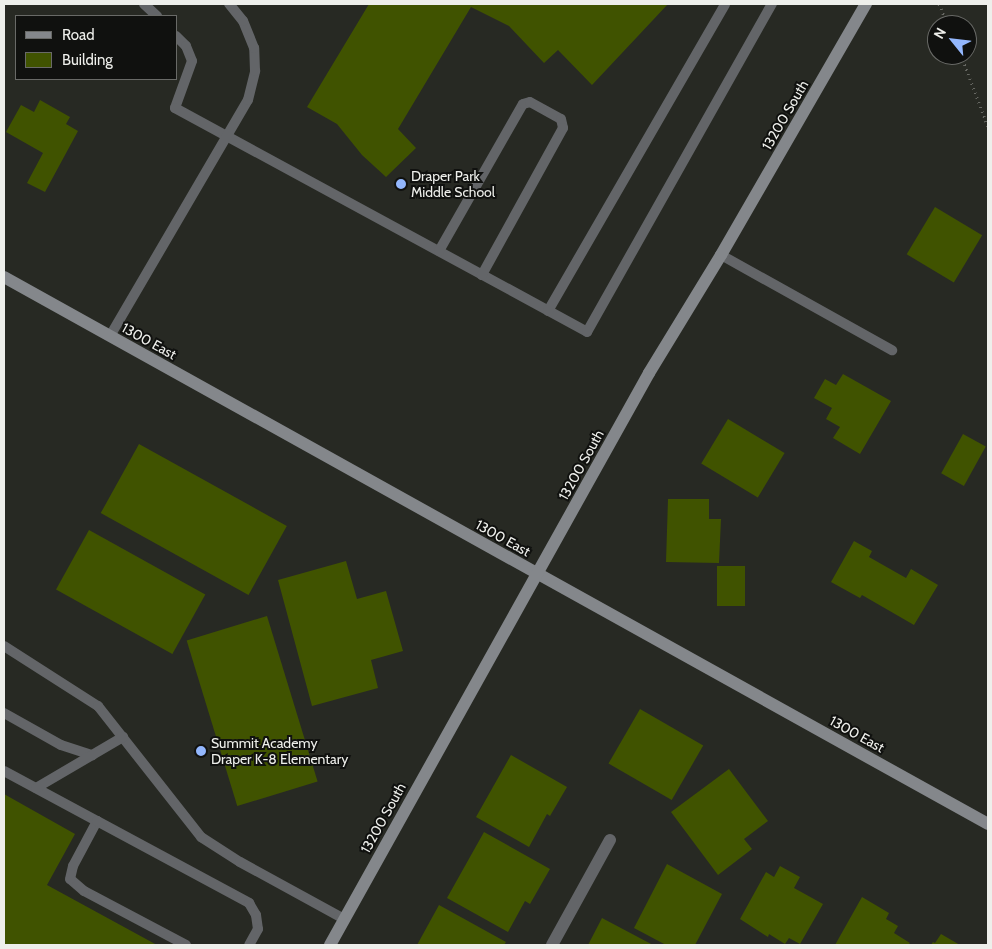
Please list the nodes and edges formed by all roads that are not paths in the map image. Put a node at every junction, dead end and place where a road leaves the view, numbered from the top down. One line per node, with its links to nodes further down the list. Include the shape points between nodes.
1 (144, 4): 6 (lane)
2 (229, 4): 8 (lane, via 243,21 254,48 255,71 248,100)
3 (724, 4): 13 (lane)
4 (772, 4): 13 (lane, via 587,332)
5 (866, 4): 10 (main road, 13200 South)
6 (155, 15)
7 (178, 38): 8 (lane, via 186,46 192,61 175,108)
8 (226, 136): 9 (lane); 14 (lane)
9 (439, 252): 11 (lane); 11 (lane, via 523,104 530,102 561,119 563,128)
10 (721, 256): 15 (lane); 16 (main road, 13200 South, via 649,374)
11 (482, 275): 13 (lane)
12 (4, 277): 14 (main road, 1300 East)
13 (548, 311)
14 (110, 336): 16 (main road, 1300 East)
15 (892, 350)
16 (536, 574): 24 (main road, 1300 East); 26 (main road, 13200 South)
17 (4, 646): 19 (lane, via 98,706)
18 (4, 713): 20 (lane, via 61,745)
19 (122, 737): 20 (lane); 26 (lane, via 201,837)
20 (92, 755): 22 (lane)
21 (4, 771): 22 (lane)
22 (36, 788): 23 (lane)
23 (98, 821): 27 (lane, via 73,866 70,879 84,891); 28 (lane, via 249,904 256,915 258,929)
24 (988, 824)
25 (610, 840): 30 (street)
26 (344, 919): 29 (main road, 13200 South)
27 (186, 945)
28 (249, 945)
29 (330, 945)
30 (552, 945)

